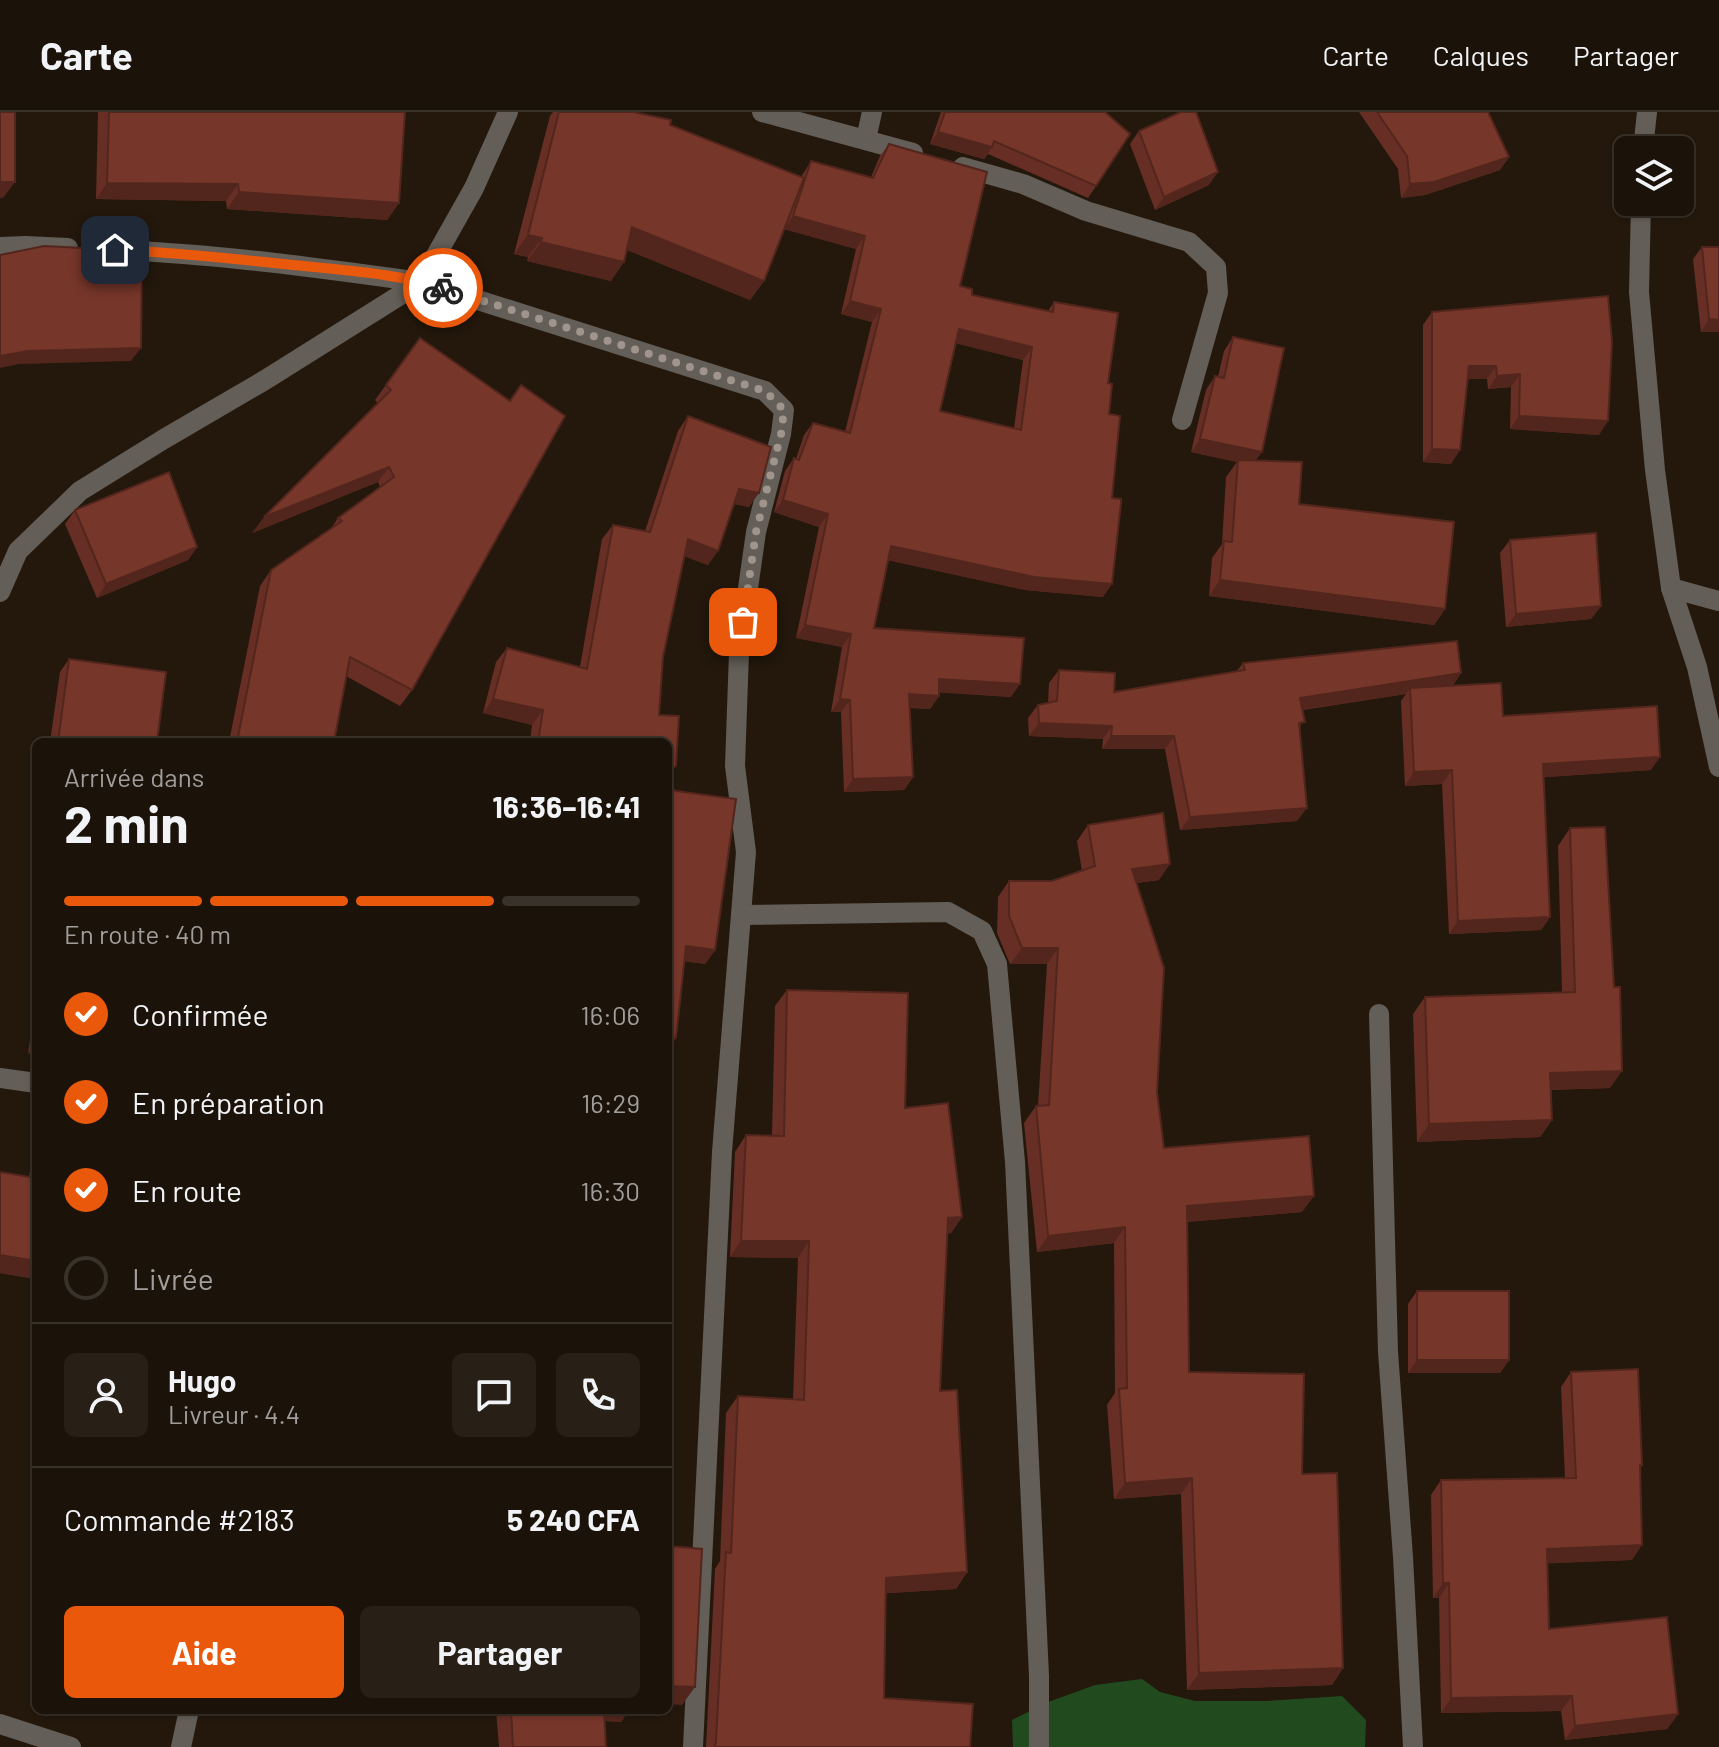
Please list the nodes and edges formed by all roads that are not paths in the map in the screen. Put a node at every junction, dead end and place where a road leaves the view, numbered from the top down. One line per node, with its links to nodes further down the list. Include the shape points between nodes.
1 (508, 112): 9 (street, via 474,188)
2 (762, 112): 6 (street)
3 (872, 112): 6 (street)
4 (1647, 112): 5 (street)
5 (1644, 136)
6 (866, 139): 10 (street, via 1023,184 1086,211 1189,242 1216,267 1218,293)
7 (1641, 216): 11 (street, via 1639,292)
8 (0, 247): 9 (street, via 174,252)
9 (421, 282): 12 (street, via 80,491 18,551); 15 (street, via 765,391 784,410 756,532 739,652 732,798 746,852)
10 (1182, 420)
11 (1671, 588): 13 (street); 14 (street, via 1697,667)
12 (0, 592)
13 (1719, 601)
14 (1719, 767)
15 (741, 915): 23 (street, via 722,1152); 24 (street, via 948,912 982,931 997,964 1015,1162)
16 (1379, 1014): 25 (street, via 1388,1352)
17 (0, 1078): 18 (street)
18 (32, 1082)
19 (188, 1714): 22 (street)
20 (0, 1724): 21 (street)
21 (71, 1747)
22 (181, 1747)
23 (693, 1747)
24 (1039, 1747)
25 (1413, 1747)

